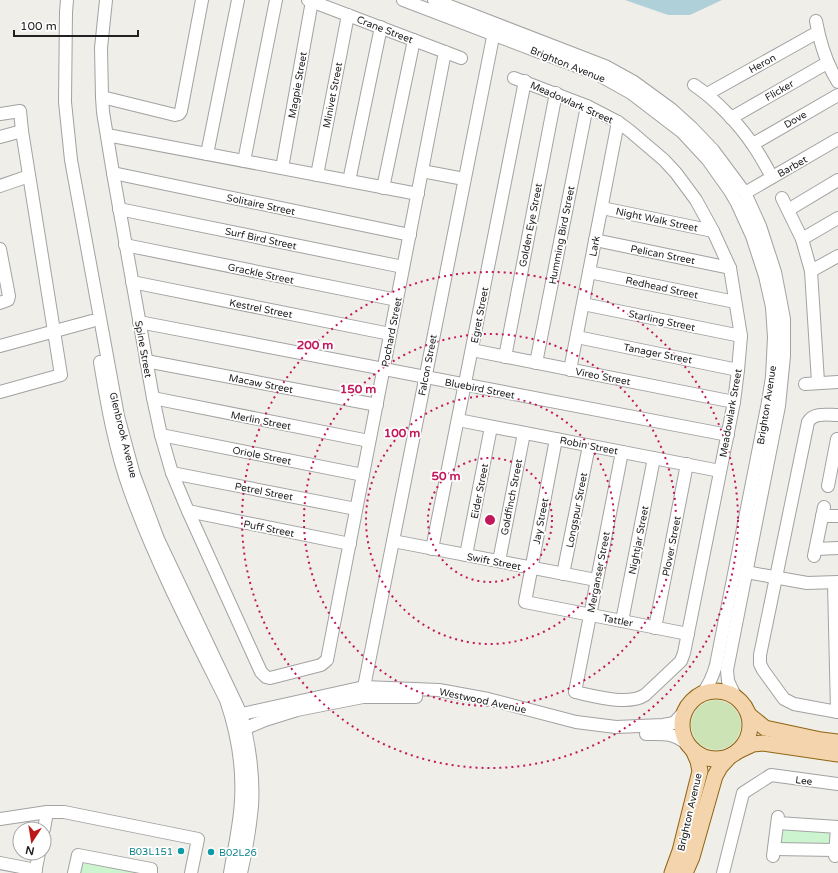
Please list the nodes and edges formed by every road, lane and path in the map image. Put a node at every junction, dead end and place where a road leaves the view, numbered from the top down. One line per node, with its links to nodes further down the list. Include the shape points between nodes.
1 (59, 0): 69 (street, Glenbrook Avenue, via 58,100 63,153)
2 (67, 0): 136 (street, Glenbrook Avenue, via 65,102 71,160 126,449 158,539)
3 (106, 0): 23 (street, Spine Street, via 101,48)
4 (202, 0): 23 (street, via 179,114)
5 (238, 0): 33 (street)
6 (276, 0): 34 (street)
7 (402, 0): 12 (street, Brighton Avenue)
8 (434, 0): 12 (street, Brighton Avenue)
9 (310, 1): 10 (street, Crane Street); 35 (street, Magpie Street)
10 (348, 15): 11 (street, Crane Street); 38 (street, Minivet Street)
11 (381, 27): 13 (street, Crane Street); 43 (street)
12 (494, 29): 41 (street, Falcon Street); 46 (street, Brighton Avenue, via 605,66 634,82 692,128 713,150); 132 (street, Brighton Avenue, via 597,74 631,93 682,132 708,160 730,191 759,255 772,307 774,337 771,384 716,665)
13 (414, 40): 14 (street, Crane Street); 45 (street)
14 (445, 52): 15 (street, Crane Street); 36 (street, Pochard Street)
15 (461, 58)
16 (827, 63): 18 (street); 21 (street, Heron, via 817,26); 26 (street, Flicker)
17 (520, 80): 20 (street, Meadowlark Street); 76 (street, Egret Street)
18 (838, 82)
19 (694, 85): 21 (street)
20 (556, 93): 24 (street, Meadowlark Street); 77 (street, Golden Eye Street)
21 (707, 94): 26 (street)
22 (838, 95): 32 (street, Dove)
23 (102, 97): 29 (street, Spine Street)
24 (587, 106): 27 (street, Meadowlark Street); 79 (street, Humming Bird Street)
25 (0, 114): 28 (street, via 20,111)
26 (731, 118): 32 (street)
27 (618, 122): 49 (street, Lark); 53 (street, Meadowlark Street, via 652,148 676,173 696,200)
28 (22, 131): 30 (street); 39 (street)
29 (107, 135): 33 (street); 37 (street, Spine Street)
30 (0, 137)
31 (838, 139): 40 (street, Barbet)
32 (753, 144): 40 (street)
33 (207, 154): 34 (street)
34 (244, 161): 35 (street)
35 (282, 168): 38 (street)
36 (422, 171): 41 (street); 47 (street, Pochard Street)
37 (113, 173): 50 (street, Spine Street); 54 (street, Solitaire Street)
38 (317, 175): 43 (street)
39 (29, 176): 44 (street); 71 (street)
40 (772, 177): 46 (street, Barbet)
41 (464, 179): 83 (street, Falcon Street)
42 (838, 180): 51 (street)
43 (349, 181): 45 (street)
44 (0, 186)
45 (383, 188): 47 (street)
46 (745, 193): 119 (street, Brighton Avenue, via 760,226 775,272 785,336 779,406)
47 (418, 194): 54 (street, Pochard Street)
48 (782, 198): 51 (street)
49 (602, 208): 53 (street, Night Walk Street); 56 (street, Lark)
50 (119, 209): 57 (street, Spine Street); 60 (street, Surf Bird Street)
51 (788, 210): 55 (street)
52 (838, 218): 55 (street)
53 (713, 230): 61 (street, Meadowlark Street)
54 (410, 235): 60 (street, Pochard Street)
55 (802, 239): 62 (street)
56 (595, 240): 61 (street, Pelican Street); 63 (street, Lark)
57 (125, 245): 64 (street, Spine Street); 65 (street, Grackle Street)
58 (0, 249): 67 (street, via 9,296 6,302)
59 (838, 256): 62 (street)
60 (403, 267): 65 (street, Pochard Street)
61 (730, 268): 66 (street, Meadowlark Street)
62 (811, 271): 84 (street)
63 (589, 272): 66 (street, Redhead Street); 68 (street, Lark)
64 (132, 282): 70 (street, Spine Street); 72 (street, Kestrel Street)
65 (397, 300): 72 (street, Pochard Street)
66 (735, 302): 73 (street, Meadowlark Street)
67 (0, 304)
68 (583, 304): 73 (street, Starling Street); 74 (street, Lark)
69 (92, 321): 71 (street); 136 (street, Glenbrook Avenue, via 109,416 130,491 150,543 223,694)
70 (139, 322): 78 (street, Spine Street); 80 (street, Bluebird Street)
71 (54, 332): 75 (street); 88 (street, via 61,375)
72 (390, 334): 80 (street, Pochard Street)
73 (741, 336): 82 (street, Meadowlark Street)
74 (577, 337): 81 (street, Lark); 82 (street, Tanager Street)
75 (1, 342)
76 (472, 350): 77 (street, Vireo Street); 87 (street, Egret Street)
77 (505, 356): 79 (street, Vireo Street)
78 (146, 361): 89 (street, Spine Street); 91 (street, Macaw Street)
79 (536, 363): 81 (street, Vireo Street)
80 (384, 369): 83 (street, Bluebird Street); 91 (street, Pochard Street)
81 (570, 370): 90 (street, Vireo Street)
82 (738, 370): 90 (street, Meadowlark Street)
83 (425, 377): 87 (street, Bluebird Street); 112 (street, Falcon Street)
84 (818, 382): 85 (street); 86 (street)
85 (838, 382)
86 (805, 384)
87 (465, 385): 93 (street, Egret Street); 97 (street, Bluebird Street)
88 (0, 392)
89 (152, 398): 96 (street, Spine Street); 99 (street, Merlin Street)
90 (734, 402): 97 (street, Meadowlark Street)
91 (377, 405): 99 (street, Pochard Street)
92 (838, 415): 121 (street, via 816,416 808,422)
93 (458, 420): 94 (street, Robin Street); 114 (street, Egret Street)
94 (491, 427): 95 (street, Robin Street); 116 (street, Eider Street)
95 (524, 433): 98 (street, Robin Street); 117 (street, Goldfinch Street)
96 (161, 435): 106 (street, Spine Street); 107 (street, Oriole Street)
97 (728, 435): 105 (street, Meadowlark Street)
98 (556, 439): 100 (street, Robin Street); 118 (street, Jay Street)
99 (370, 441): 107 (street, Pochard Street)
100 (589, 446): 102 (street, Robin Street); 120 (street, Longspur Street)
101 (837, 446): 108 (street)
102 (622, 452): 103 (street, Robin Street); 122 (street, Merganser Street)
103 (654, 458): 104 (street, Robin Street); 126 (street, Nightjar Street)
104 (687, 464): 105 (street, Robin Street); 127 (street, Plover Street)
105 (720, 470): 128 (street, Meadowlark Street)
106 (172, 473): 109 (street, Petrel Street); 110 (street, Spine Street)
107 (363, 475): 109 (street, Pochard Street)
108 (832, 483)
109 (356, 509): 113 (street, Pochard Street)
110 (188, 511): 113 (street, Puff Street); 129 (street, Spine Street, via 261,672 266,677 275,678 321,665)
111 (838, 516): 115 (street, via 823,511 815,553)
112 (392, 541): 114 (street, Swift Street); 130 (street, Falcon Street)
113 (350, 544): 129 (street, Pochard Street)
114 (432, 548): 116 (street, Swift Street)
115 (838, 548)
116 (466, 555): 117 (street, Swift Street)
117 (499, 562): 118 (street, Swift Street)
118 (532, 568): 120 (street, Swift Street); 124 (street, Jay Street)
119 (746, 572): 121 (street); 133 (street, Brighton Avenue, via 727,670 728,681)
120 (563, 574): 122 (street, Swift Street)
121 (777, 578): 123 (street, via 807,583); 135 (street, via 760,664 784,699 794,704)
122 (596, 580): 125 (street, Merganser Street)
123 (836, 583): 135 (street)
124 (525, 602): 125 (street, Tattler)
125 (590, 615): 126 (street, Tattler); 131 (street, Merganser Street)
126 (622, 621): 127 (street, Tattler)
127 (655, 628): 128 (street, Tattler)
128 (688, 634): 131 (street, Meadowlark Street, via 681,661 640,698 619,700)
129 (327, 660)
130 (363, 692): 134 (street, Westwood Avenue, via 440,690 488,699 576,722 616,727 674,723); 136 (street, Westwood Avenue); 138 (street, Westwood Avenue, via 290,712); 140 (street, Westwood Avenue, via 439,697 587,732 616,735 668,734 678,736)
131 (575, 692)
132 (702, 694): 133 (main road, via 720,691); 134 (main road, via 693,699)
133 (736, 698): 137 (main road)
134 (684, 712): 140 (main road, via 681,722 682,733)
135 (838, 712)
136 (236, 715): 138 (street, Glenbrook Avenue)
137 (749, 715): 139 (main road, via 765,728); 141 (main road, via 749,734 745,743)
138 (240, 731): 154 (street, Glenbrook Avenue, via 242,798); 155 (street, Glenbrook Avenue, via 251,775 252,805)
139 (838, 742)
140 (689, 746): 141 (main road, via 701,756 711,759 721,759); 156 (main road, Brighton Avenue, via 698,761 700,771)
141 (734, 753): 142 (main road, via 763,742); 157 (main road, Brighton Avenue, via 720,767 712,784 692,857)
142 (838, 754)
143 (838, 784): 158 (street, Lee, via 770,775 743,793)
144 (47, 812): 145 (street); 146 (street); 153 (street, via 64,812 198,839)
145 (0, 819)
146 (45, 821)
147 (838, 827): 147 (street, via 835,853 774,853 778,820)
148 (37, 861): 150 (street)
149 (5, 867): 150 (street)
150 (35, 872)
151 (74, 873): 152 (street, via 78,855 151,870)
152 (151, 873)
153 (191, 873)
154 (230, 873)
155 (241, 873)
156 (672, 873)
157 (685, 873)
158 (722, 873)

